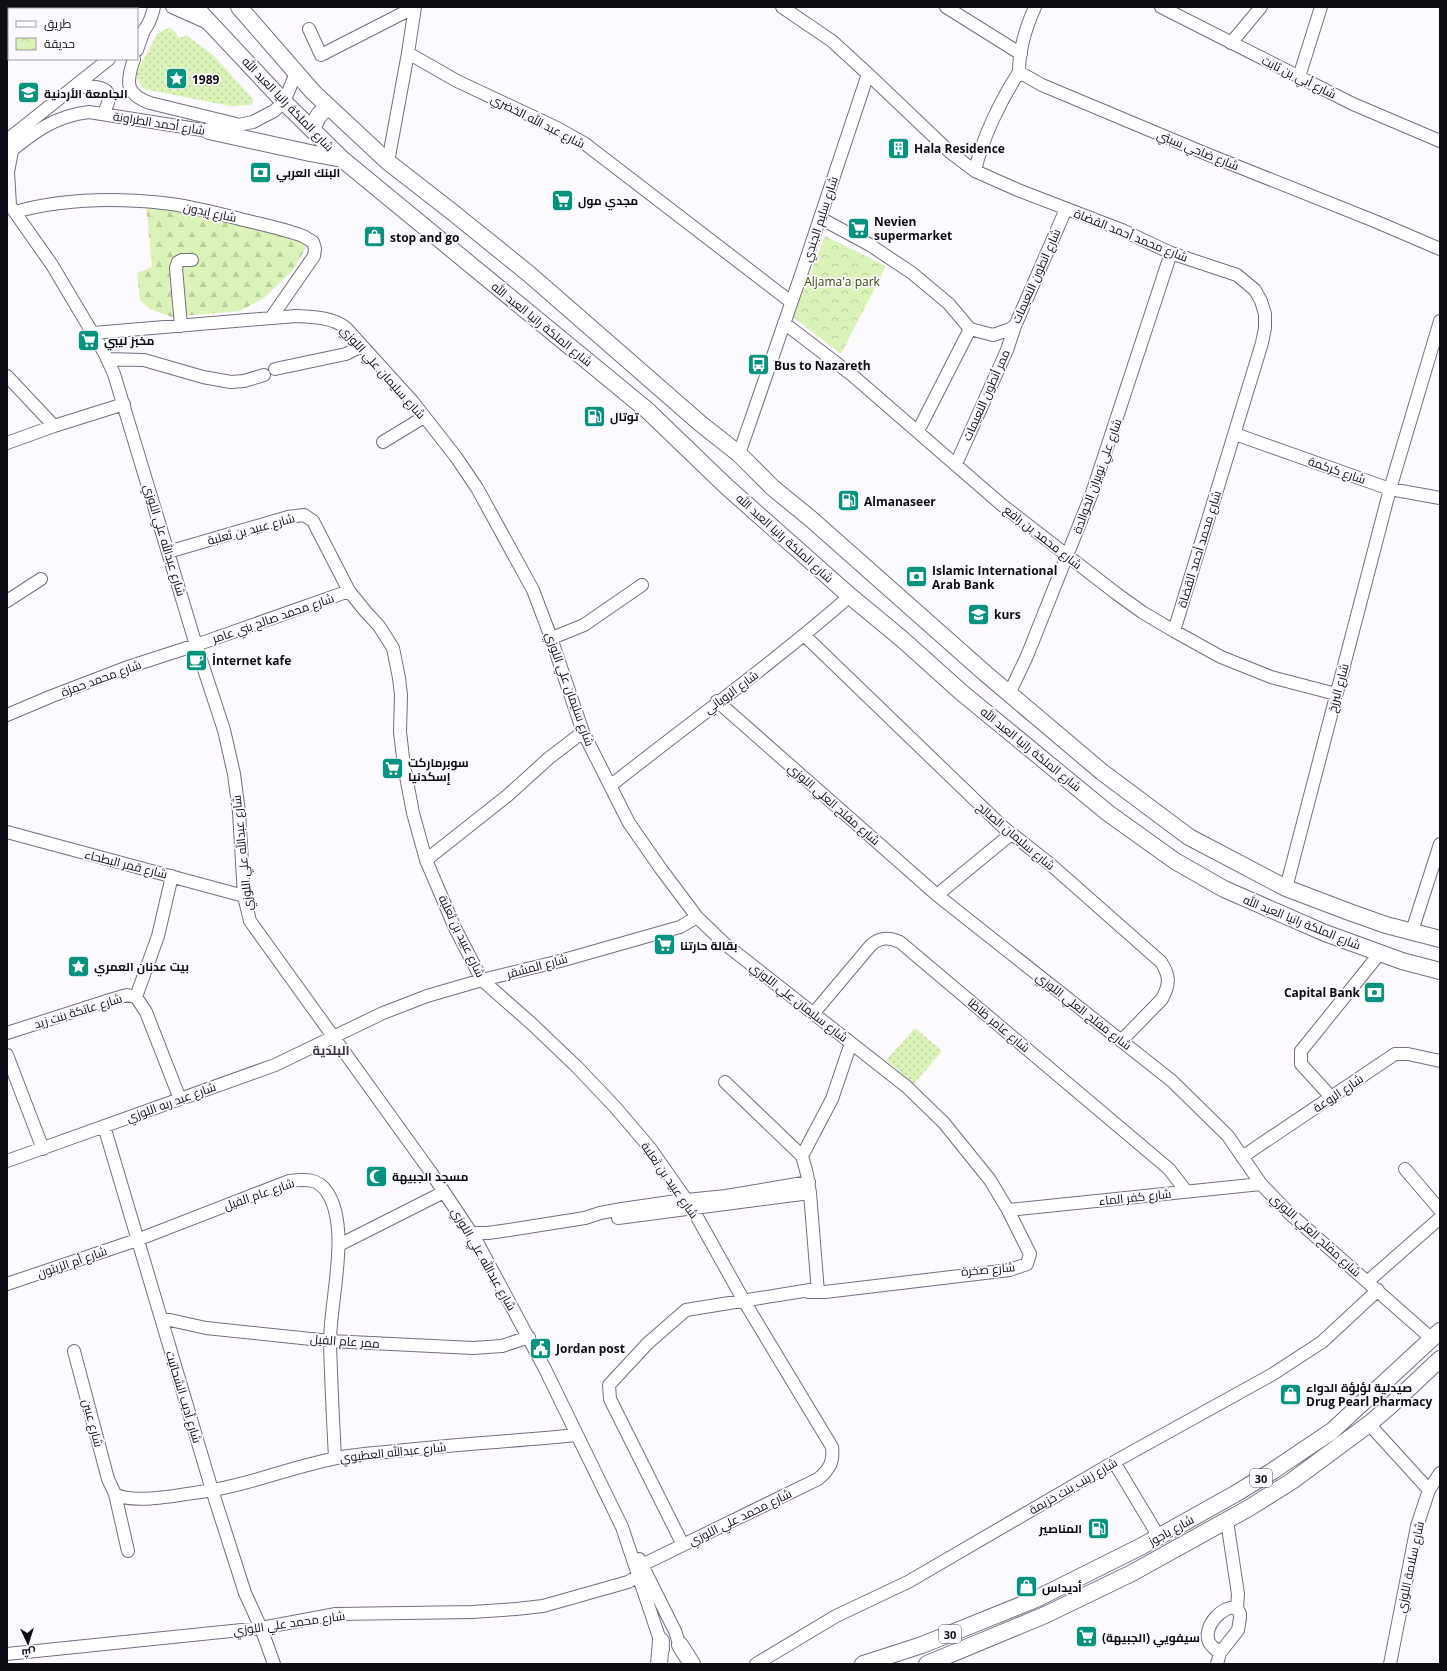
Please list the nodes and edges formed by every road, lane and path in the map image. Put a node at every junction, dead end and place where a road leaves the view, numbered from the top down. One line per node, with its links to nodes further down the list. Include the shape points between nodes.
1 (154, 7): 14 (street, via 149,24)
2 (172, 7): 12 (street)
3 (196, 7): 12 (main road, شارع الملكة رانيا العبد الله)
4 (239, 7): 22 (main road)
5 (415, 7): 13 (street, via 321,55); 17 (street)
6 (782, 7): 23 (street, شارع محمد أحمد القضاة, via 832,41)
7 (946, 7): 18 (street)
8 (1035, 7): 18 (street)
9 (1161, 7): 15 (street, شارع أبي بن ثابت)
10 (1261, 7): 15 (street)
11 (1321, 7): 24 (street)
12 (212, 24): 26 (main road, شارع الملكة رانيا العبد الله)
13 (309, 29)
14 (140, 35): 16 (street)
15 (1231, 43): 24 (street, شارع أبي بن ثابت)
16 (138, 45)
17 (408, 53): 35 (street); 43 (street, شارع عبد الله الخضري, via 456,81 584,143)
18 (1020, 54): 21 (street)
19 (108, 60): 25 (street)
20 (134, 60): 29 (street, via 128,79 135,96 150,103)
21 (1019, 72): 36 (street, via 993,120); 40 (street, شارع ضاحي سبتي, via 1056,91)
22 (296, 73): 26 (street, شارع أحمد الطراونة); 27 (main road)
23 (868, 74): 36 (street, شارع محمد أحمد القضاة, via 951,153); 39 (street, شارع سليم الجندي)
24 (1299, 77): 32 (street, شارع أبي بن ثابت)
25 (74, 87): 28 (street, via 100,86 106,90 110,98); 33 (street)
26 (284, 102): 29 (street, شارع أحمد الطراونة, via 266,116); 31 (main road, شارع الملكة رانيا العبد الله)
27 (328, 107): 31 (main road, via 316,118); 35 (main road)
28 (103, 114): 30 (street, شارع أحمد الطراونة); 33 (street, شارع أحمد الطراونة, via 89,112 58,119)
29 (239, 125): 30 (street, شارع أحمد الطراونة)
30 (209, 131): 34 (main road)
31 (312, 131): 34 (main road, شارع الملكة رانيا العبد الله)
32 (1440, 141)
33 (8, 148): 37 (street)
34 (342, 158): 72 (main road, شارع الملكة رانيا العبد الله, via 647,410 727,487)
35 (388, 162): 63 (main road, via 529,274)
36 (975, 171): 38 (street, شارع محمد أحمد القضاة)
37 (11, 206): 44 (street, شارع إيدون, via 79,202 163,203 225,215 303,236 313,242 314,256); 50 (street, شارع عبدالله علي اللوزي, via 52,265)
38 (1066, 209): 41 (street, شارع محمد أحمد القضاة, via 1122,230); 48 (street, شارع انطون النعيمات)
39 (820, 218): 43 (street, شارع سليم الجندي); 49 (street, via 870,245 912,273 949,304)
40 (1440, 249)
41 (1171, 253): 60 (street, شارع محمد أحمد القضاة, via 1237,275 1255,290 1261,301 1265,314 1265,328); 68 (street, شارع علي نويران الخوالدة, via 1108,445)
42 (192, 260): 47 (street, via 178,262 176,268)
43 (791, 302): 46 (street, شارع سليم الجندي)
44 (271, 318): 47 (street, شارع سليمان علي اللوزي); 51 (street, شارع سليمان علي اللوزي, via 311,316 331,320 346,328)
45 (1440, 321): 65 (street, شارع البرزخ)
46 (784, 323): 59 (street, شارع محمد بن رافع, via 852,374); 63 (street, شارع سليم الجندي)
47 (180, 326): 50 (street, شارع سليمان علي اللوزي)
48 (1015, 326): 49 (street, شارع انطون النعيمات, via 993,335); 64 (street, ممر أنطون النعيمات, via 1007,350)
49 (970, 329): 59 (street)
50 (93, 333): 52 (street, شارع عبدالله علي اللوزي)
51 (362, 346): 53 (street, via 346,354); 57 (street, شارع سليمان علي اللوزي)
52 (107, 359): 54 (street, via 144,360 231,382); 56 (street, شارع عبدالله علي اللوزي)
53 (275, 368)
54 (264, 375)
55 (7, 376): 58 (street)
56 (124, 404): 58 (street); 67 (street, شارع عبدالله علي اللوزي)
57 (424, 417): 61 (street); 76 (street, شارع سليمان علي اللوزي, via 477,488 533,590)
58 (54, 426): 62 (street)
59 (918, 431): 64 (street, شارع محمد بن رافع)
60 (1235, 434): 65 (street, شارع كركمة); 74 (street, شارع محمد أحمد القضاة)
61 (383, 442)
62 (7, 443)
63 (739, 454): 78 (main road, via 773,488)
64 (956, 464): 68 (street, شارع محمد بن رافع, via 1002,505)
65 (1390, 489): 66 (street, شارع كركمة); 79 (street, شارع البرزخ)
66 (1440, 498)
67 (168, 552): 71 (street, شارع عبيد بن ثعلبة, via 288,517 304,516 313,521); 77 (street, شارع عبدالله علي اللوزي)
68 (1067, 556): 74 (street, شارع محمد بن رافع, via 1117,594); 78 (street, شارع علي نويران الخوالدة)
69 (41, 579): 73 (street)
70 (642, 585): 76 (street, via 584,625)
71 (349, 591): 77 (street, شارع محمد صالح بني عامر); 87 (street, شارع عبيد بن ثعلبة, via 379,626 393,648 401,696 400,732 404,766)
72 (850, 596): 75 (street, شارع الروياني); 95 (main road, شارع الملكة رانيا العبد الله, via 961,692 1108,813 1175,861 1230,892 1325,933)
73 (7, 601)
74 (1174, 632): 79 (street, شارع محمد بن رافع, via 1221,657 1265,674)
75 (804, 635): 80 (street, شارع الروياني, via 760,671); 85 (street, شارع سليمان الصالح)
76 (552, 638): 82 (street, شارع سليمان علي اللوزي)
77 (196, 645): 81 (street, شارع محمد حمزة, via 125,668); 91 (street, شارع عبدالله علي اللوزي, via 224,730 232,767 239,812)
78 (1009, 694): 89 (main road, via 1102,772 1189,837)
79 (1336, 694): 89 (street, شارع البرزخ)
80 (717, 701): 83 (street, شارع الروياني); 90 (street, شارع مفلح العلي اللوزي)
81 (7, 715)
82 (583, 732): 83 (street, شارع سليمان علي اللوزي); 87 (street)
83 (610, 786): 92 (street, شارع سليمان علي اللوزي, via 629,823)
84 (7, 832): 88 (street, شارع قمر البطحاء)
85 (1011, 834): 90 (street); 102 (street, شارع سليمان الصالح, via 1124,928 1161,962 1167,971 1169,981 1162,999)
86 (1440, 844): 93 (street)
87 (426, 860): 97 (street, شارع عبيد بن ثعلبة, via 455,928)
88 (172, 876): 91 (street, شارع قمر البطحاء); 98 (street, via 158,936)
89 (1286, 888): 93 (main road, via 1352,913)
90 (937, 895): 102 (street, شارع مفلح العلي اللوزي)
91 (244, 896): 101 (street, شارع عبدالله علي اللوزي, via 252,924)
92 (697, 917): 97 (street, شارع المشقر, via 680,927); 99 (street, شارع سليمان علي اللوزي, via 725,944)
93 (1412, 931): 94 (main road)
94 (1440, 939)
95 (1380, 953): 96 (main road, شارع الملكة رانيا العبد الله); 108 (street, via 1301,1051 1301,1064)
96 (1440, 971)
97 (482, 980): 101 (street, شارع المشقر, via 427,996 383,1013); 119 (street, شارع عبيد بن ثعلبة, via 538,1030 615,1107 650,1148)
98 (136, 997): 100 (street, شارع عاتكة بنت زيد, via 127,995); 107 (street, شارع عاتكة بنت زيد, via 146,1012)
99 (813, 1014): 103 (street, شارع سليمان علي اللوزي); 117 (street, شارع عامر ظاظا, via 871,945 881,938 900,942 1169,1169)
100 (7, 1032)
101 (334, 1037): 107 (street, شارع عبد ربه اللوزي, via 275,1065); 118 (street, شارع عبدالله علي اللوزي)
102 (1121, 1041): 112 (street, شارع مفلح العلي اللوزي, via 1172,1080 1228,1136)
103 (851, 1043): 111 (street, via 832,1099); 120 (street, شارع سليمان علي اللوزي, via 907,1088 944,1123 990,1180)
104 (7, 1055): 110 (street)
105 (1440, 1061): 108 (street, شارع الروعة, via 1395,1054)
106 (725, 1082): 111 (street)
107 (180, 1098): 109 (street, شارع عبد ربه اللوزي)
108 (1332, 1098): 112 (street, شارع الروعة)
109 (104, 1126): 110 (street, شارع عبد ربه اللوزي); 124 (street, شارع أديب الشحاتيت)
110 (43, 1149): 113 (street, شارع عبد ربه اللوزي)
111 (802, 1156): 116 (street)
112 (1242, 1157): 115 (street, شارع مفلح العلي اللوزي)
113 (7, 1161)
114 (1405, 1169): 121 (street)
115 (1261, 1184): 117 (street, شارع كفر الماء); 127 (street, شارع مفلح العلي اللوزي, via 1289,1213)
116 (810, 1188): 119 (street); 130 (street)
117 (1186, 1191): 120 (street, شارع كفر الماء)
118 (444, 1192): 123 (street, شارع عبدالله علي اللوزي); 125 (street)
119 (689, 1204): 123 (street, via 601,1220 586,1218 488,1233); 131 (street, شارع عبيد بن ثعلبة)
120 (1008, 1210): 126 (street, شارع سليمان علي اللوزي, via 1030,1254)
121 (1440, 1210)
122 (1440, 1218): 127 (street)
123 (472, 1233): 134 (street, شارع عبدالله علي اللوزي)
124 (137, 1240): 125 (street, شارع عام الفيل, via 276,1186 302,1179 313,1180 328,1193 336,1211); 128 (street, شارع أم الزيتون); 132 (street, شارع أديب الشحاتيت)
125 (339, 1245): 135 (street, شارع عام الفيل)
126 (1024, 1266): 130 (street, شارع صخرة, via 1010,1270)
127 (1367, 1282): 129 (street, شارع مفلح العلي اللوزي)
128 (7, 1284)
129 (1378, 1290): 133 (street, شارع مفلح العلي اللوزي); 142 (street, شارع زينب بنت خزيمة, via 1322,1342 1298,1359)
130 (814, 1291): 131 (street, شارع صخرة)
131 (744, 1301): 141 (street, شارع عبيد بن ثعلبة, via 828,1440 833,1454); 149 (street, شارع صخرة, via 686,1310 648,1343 609,1385 610,1398)
132 (161, 1318): 135 (street, ممر عام الفيل, via 206,1328); 144 (street, شارع أديب الشحاتيت)
133 (1436, 1335): 148 (main road, شارع ياجوز / 30, via 1332,1431 1271,1472)
134 (529, 1337): 135 (street, ممر عام الفيل, via 502,1346 474,1348); 139 (street, شارع عبدالله علي اللوزي)
135 (330, 1341): 140 (street, شارع عام الفيل)
136 (74, 1351): 146 (street, شارع عبين, via 108,1479)
137 (1440, 1359): 138 (main road, شارع ياجوز / 30)
138 (1369, 1424): 145 (street); 147 (main road, شارع ياجوز / 30, via 1292,1481)
139 (577, 1435): 140 (street, شارع عبدالله العطيوي); 151 (street, شارع عبدالله علي اللوزي, via 631,1543)
140 (335, 1458): 144 (street, شارع عبدالله العطيوي)
141 (832, 1461): 149 (street, شارع محمد علي اللوزي, via 818,1479)
142 (1114, 1462): 148 (street); 163 (street, شارع زينب بنت خزيمة, via 908,1582 836,1616)
143 (1440, 1473): 145 (street, شارع سلامة اللوزي)
144 (212, 1490): 146 (street, via 128,1499); 153 (street, شارع أديب الشحاتيت, via 245,1593)
145 (1429, 1490): 166 (street, شارع سلامة اللوزي, via 1417,1526)
146 (115, 1494): 150 (street, شارع عبين)
147 (1227, 1521): 152 (street, via 1238,1594); 165 (main road, شارع ياجوز / 30, via 1132,1573 1046,1614)
148 (1159, 1537): 164 (main road, شارع ياجوز / 30, via 1029,1602 929,1642)
149 (683, 1545): 151 (street, شارع محمد علي اللوزي)
150 (128, 1551)
151 (640, 1570): 153 (street, شارع محمد علي اللوزي, via 628,1582 543,1606 472,1612 336,1614); 154 (street, شارع عبدالله علي اللوزي); 155 (street, شارع عبدالله علي اللوزي)
152 (1237, 1608): 157 (street, via 1240,1614 1238,1630); 157 (street, via 1229,1607 1217,1616 1208,1631 1209,1642)
153 (261, 1628): 156 (street, شارع محمد علي اللوزي); 158 (street, شارع أديب الشحاتيت)
154 (661, 1641): 159 (main road); 160 (street, شارع عبدالله علي اللوزي)
155 (680, 1645): 161 (street, شارع عبدالله علي اللوزي); 162 (main road)
156 (7, 1654)
157 (1218, 1659)
158 (274, 1664)
159 (658, 1664)
160 (666, 1664)
161 (686, 1664)
162 (692, 1664)
163 (756, 1664)
164 (863, 1664)
165 (927, 1664)
166 (1390, 1664)

